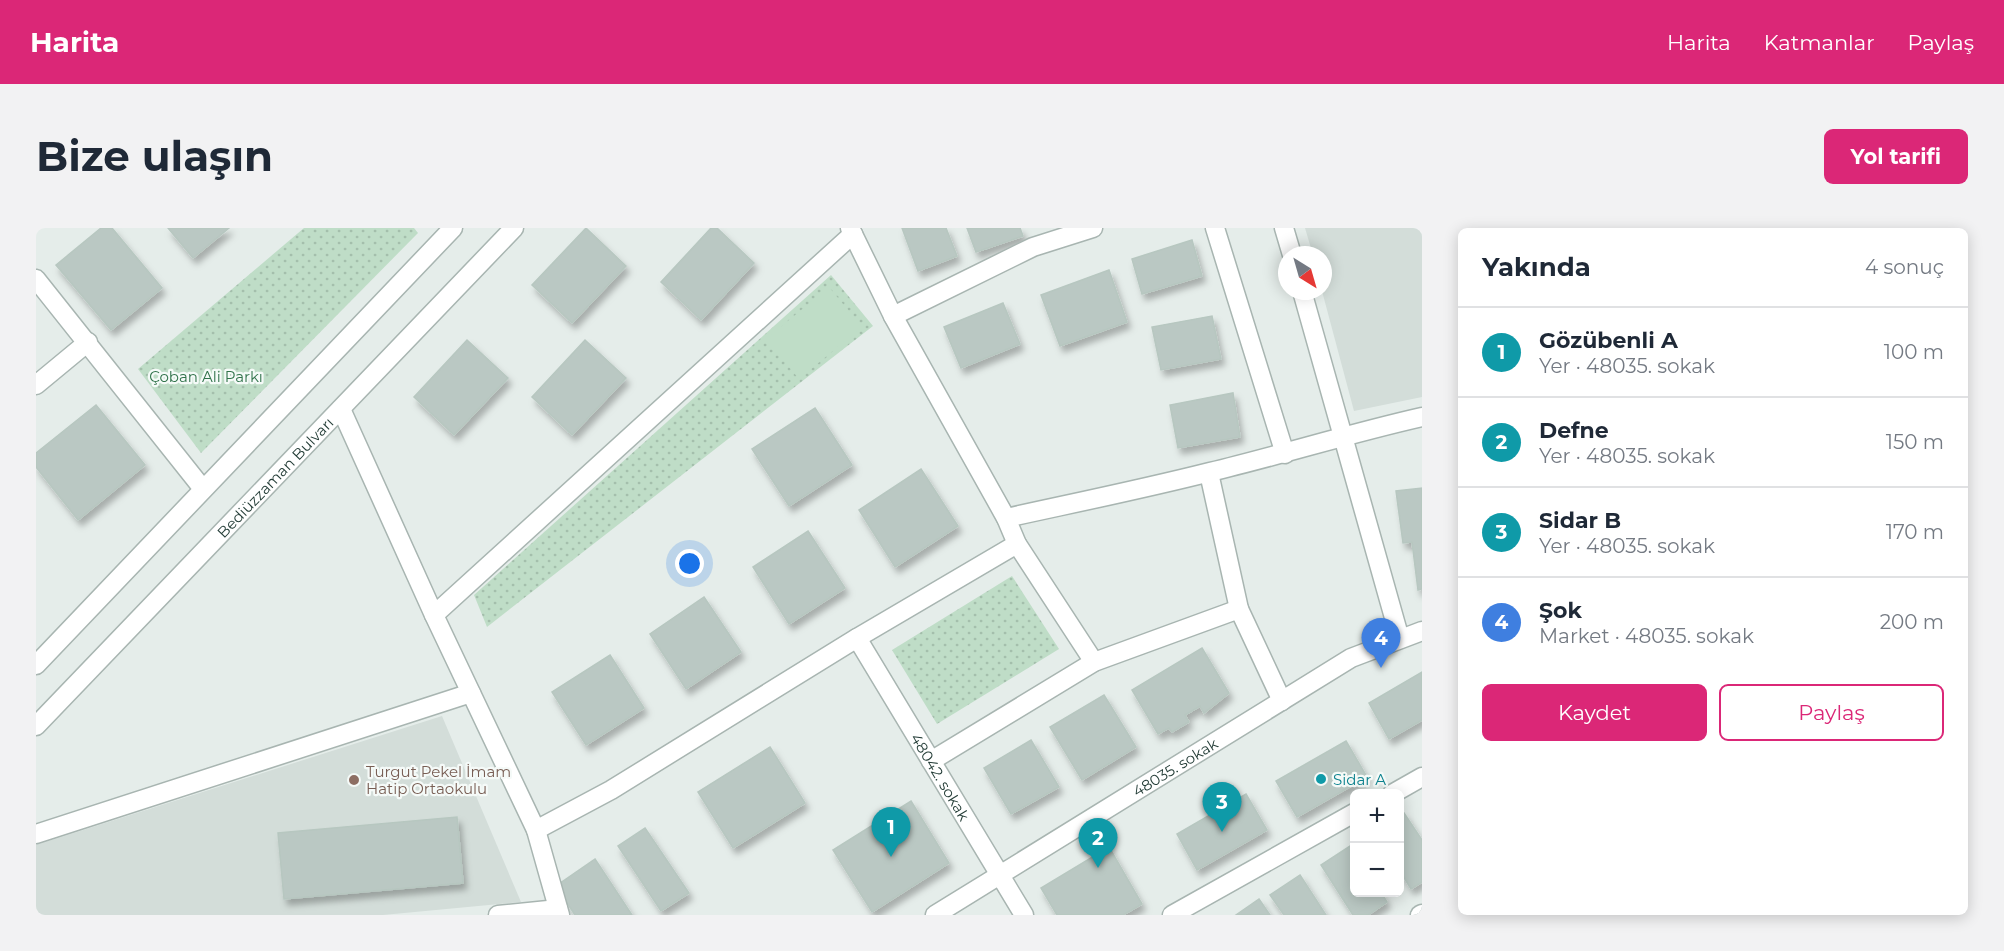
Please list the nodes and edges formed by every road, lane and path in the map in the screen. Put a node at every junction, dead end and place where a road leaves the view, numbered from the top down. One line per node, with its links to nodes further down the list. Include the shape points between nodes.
1 (514, 228): 13 (street, Bediüzzaman Bulvarı)
2 (1093, 228): 10 (street, via 1033,247)
3 (1215, 228): 16 (street)
4 (1284, 228): 7 (street)
5 (445, 231): 18 (street)
6 (851, 231): 10 (street); 22 (street)
7 (1289, 246)
8 (36, 279): 11 (street)
9 (1305, 300): 15 (street)
10 (893, 316): 19 (street)
11 (88, 342): 12 (street); 18 (street)
12 (36, 385)
13 (342, 409): 22 (street); 30 (street, Bediüzzaman Bulvarı)
14 (1422, 417): 15 (street)
15 (1343, 435): 16 (street); 25 (street)
16 (1284, 454): 17 (street)
17 (1209, 473): 19 (street); 21 (street)
18 (203, 489): 27 (street)
19 (1006, 518): 20 (street)
20 (1017, 544): 24 (street); 26 (street)
21 (1239, 609): 26 (street); 29 (street)
22 (434, 615): 28 (street)
23 (1422, 631): 25 (street, 48035. sokak)
24 (857, 638): 31 (street, 48042. sokak); 35 (street, via 611,790)
25 (1400, 639): 29 (street, 48035. sokak, via 1351,658)
26 (1094, 663): 31 (street)
27 (36, 665)
28 (471, 693): 35 (street); 36 (street)
29 (1282, 701): 37 (street, 48035. sokak)
30 (36, 726)
31 (931, 761): 37 (street, 48042. sokak)
32 (1422, 777): 33 (street)
33 (1401, 789)
34 (1350, 815): 42 (street)
35 (536, 830): 38 (street)
36 (36, 834)
37 (999, 874): 40 (street, 48035. sokak); 41 (street, 48042. sokak)
38 (559, 912): 39 (street)
39 (498, 915)
40 (935, 915)
41 (1024, 915)
42 (1172, 915)

